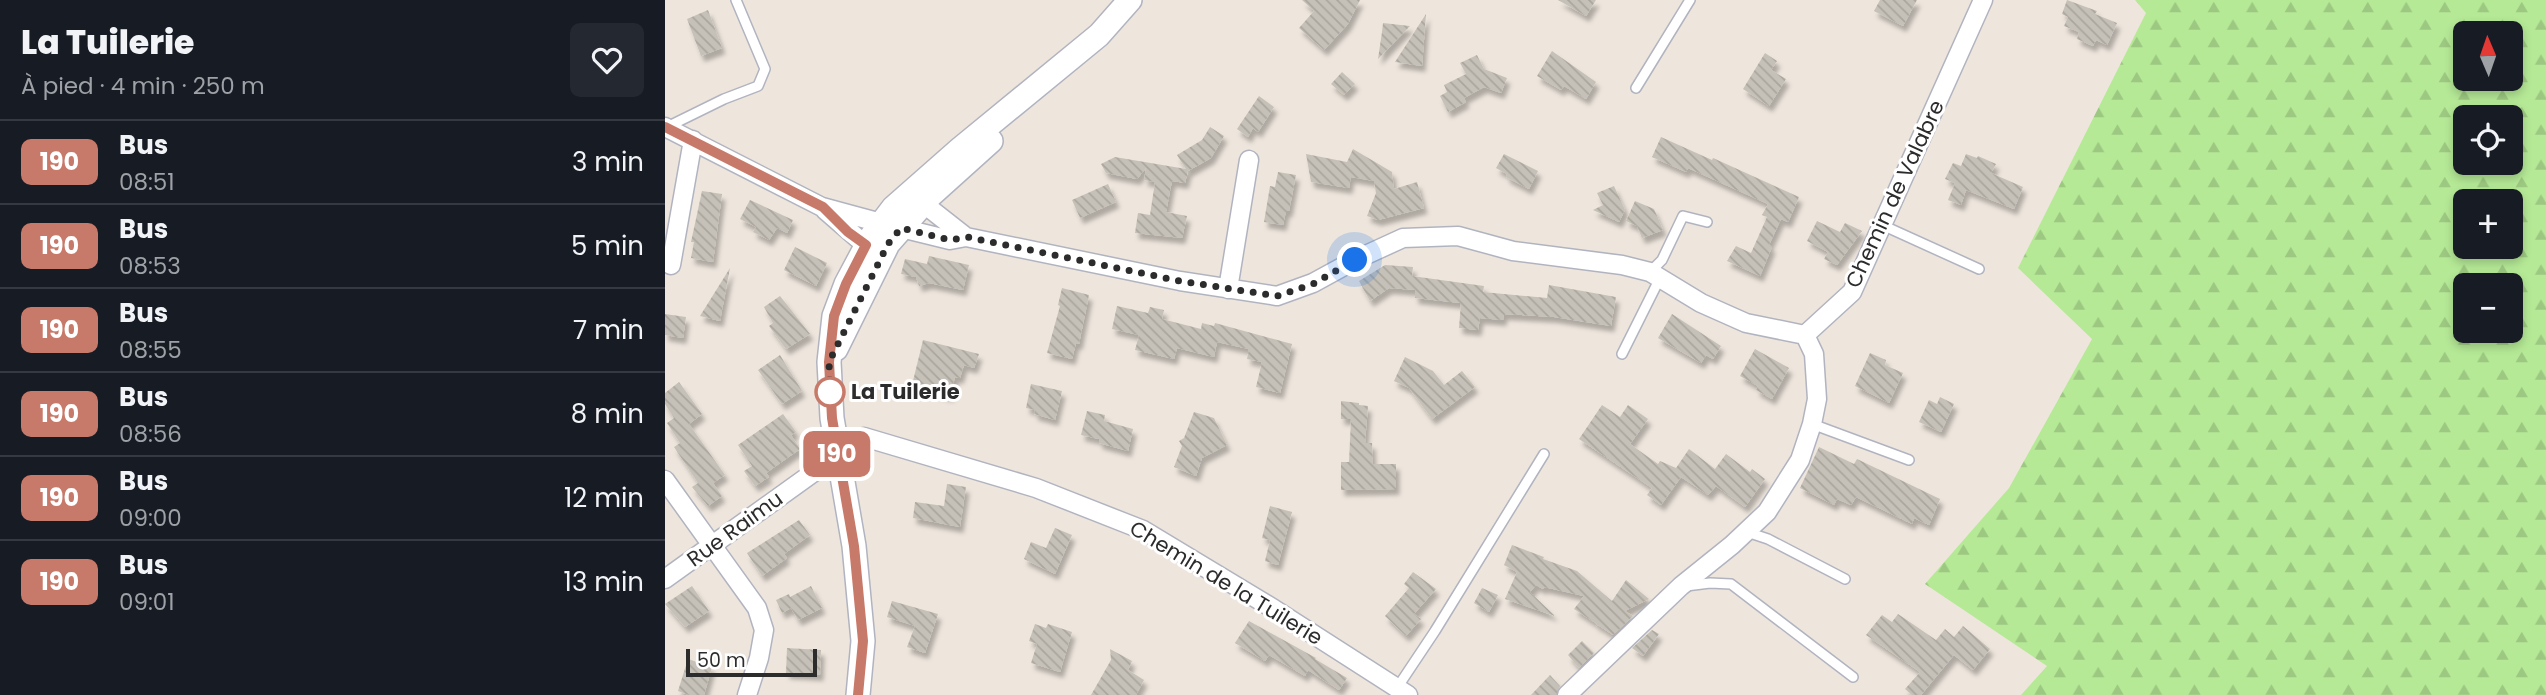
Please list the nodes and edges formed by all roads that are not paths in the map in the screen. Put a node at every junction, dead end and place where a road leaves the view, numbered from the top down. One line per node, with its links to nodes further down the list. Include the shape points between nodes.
1 (736, 0): 7 (lane, via 765,69 758,86)
2 (1690, 0): 6 (lane)
3 (1983, 0): 13 (street, Chemin de Valabre)
4 (1123, 6): 5 (street, via 1099,34)
5 (1036, 88): 10 (street, via 960,149); 10 (street, via 1006,127)
6 (1636, 88)
7 (666, 127): 8 (street)
8 (693, 140): 11 (street); 16 (street)
9 (1249, 160): 19 (street)
10 (913, 201): 14 (street); 15 (street)
11 (823, 207): 15 (street); 15 (street, via 848,232)
12 (1707, 222): 18 (lane, via 1683,216)
13 (1882, 225): 17 (lane); 20 (street, Chemin de Valabre, via 1852,292)
14 (967, 237): 15 (street); 19 (street)
15 (883, 238): 22 (street); 22 (street, via 846,284 834,316)
16 (671, 265)
17 (1979, 269)
18 (1655, 275): 19 (street, via 1622,265 1513,251 1458,236 1403,238 1313,284 1277,296); 20 (street, via 1746,323); 21 (lane)
19 (1228, 289)
20 (1804, 335): 23 (street, via 1814,354 1817,399)
21 (1622, 354)
22 (829, 362): 24 (street)
23 (1812, 424): 26 (lane); 28 (street, via 1800,460 1767,512)
24 (836, 451): 29 (street, Rue Raimu, via 828,462); 34 (street, Chemin de la Tuilerie, via 864,437 1036,488 1143,530); 36 (street, via 854,546 863,641)
25 (1543, 454): 34 (lane)
26 (1909, 460)
27 (665, 480): 29 (street)
28 (1747, 532): 31 (lane); 32 (street)
29 (712, 545): 30 (street, Rue Raimu); 35 (street, via 757,608 764,630)
30 (665, 579)
31 (1845, 579)
32 (1681, 586): 33 (lane, via 1731,584); 37 (street)
33 (1853, 677)
34 (1402, 692)
35 (747, 695)
36 (858, 695)
37 (1567, 695)

